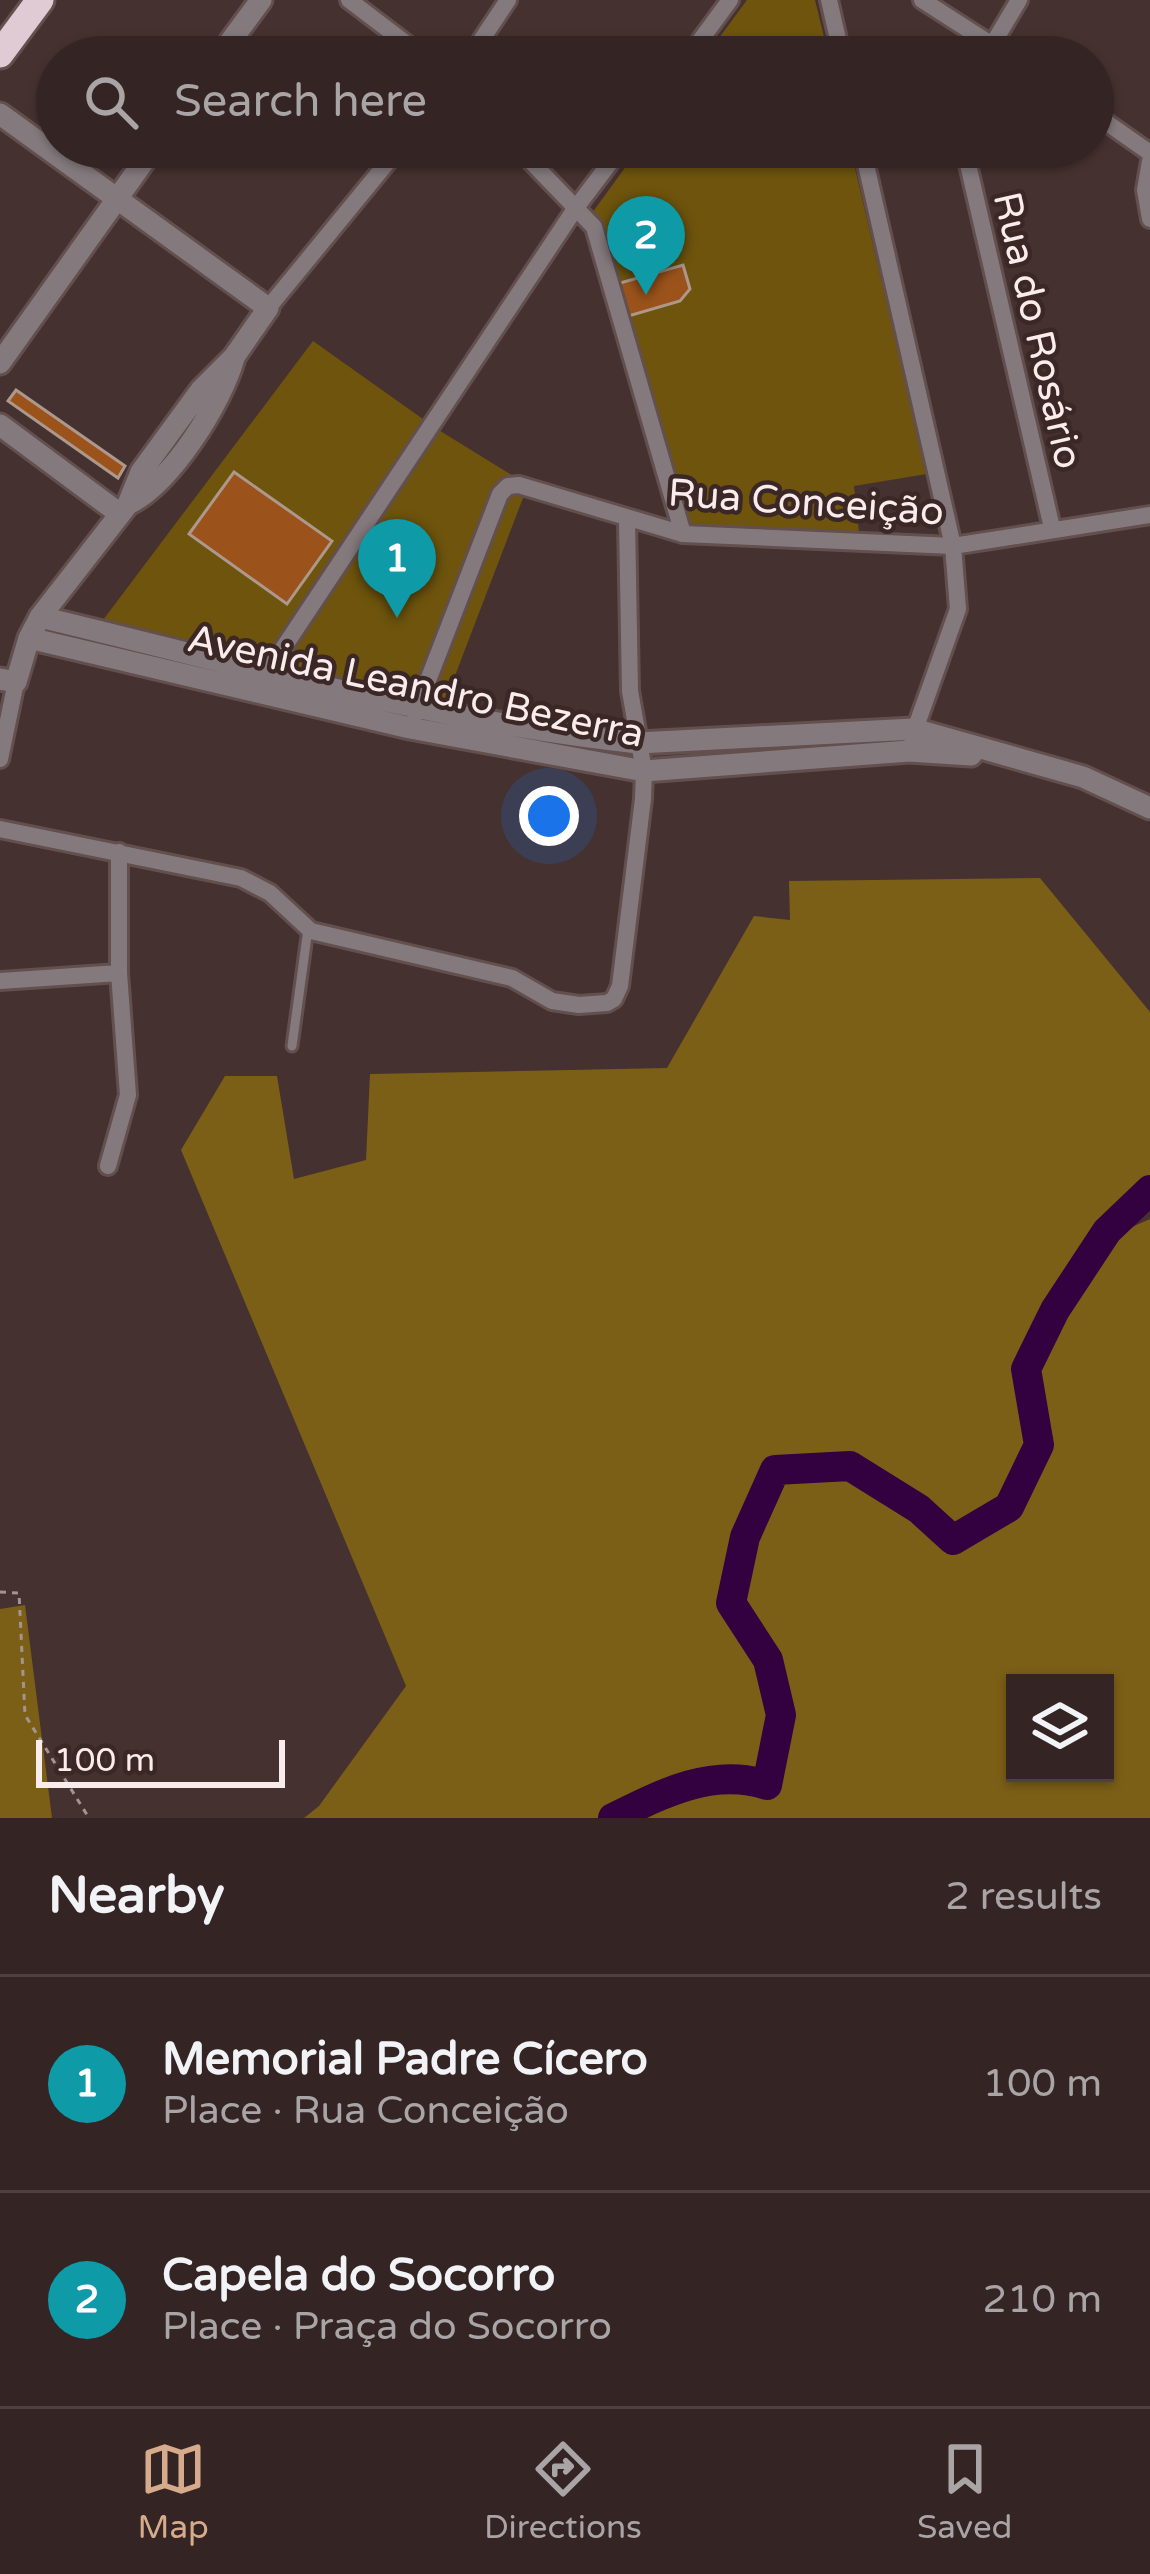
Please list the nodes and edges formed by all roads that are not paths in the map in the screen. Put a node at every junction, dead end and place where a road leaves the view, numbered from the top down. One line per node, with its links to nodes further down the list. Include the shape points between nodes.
1 (40, 0): 16 (highway)
2 (261, 0): 9 (street)
3 (349, 0): 10 (street)
4 (508, 0): 11 (street)
5 (730, 0): 12 (street)
6 (829, 0): 13 (street)
7 (922, 0): 14 (street)
8 (1019, 0): 15 (street)
9 (234, 36)
10 (396, 36)
11 (484, 36)
12 (703, 36)
13 (837, 36)
14 (970, 36)
15 (997, 36)
16 (0, 54)
17 (0, 114): 19 (street)
18 (1114, 129): 20 (street)
19 (36, 141)
20 (1150, 157): 30 (street)
21 (73, 168): 28 (street)
22 (139, 168): 28 (street)
23 (383, 168): 31 (street)
24 (537, 168): 29 (street)
25 (606, 168): 29 (street)
26 (867, 168): 39 (street)
27 (969, 168): 37 (street, Rua do Rosário)
28 (116, 200): 31 (street); 32 (street)
29 (575, 209): 38 (street, via 594,227); 42 (street)
30 (1150, 219)
31 (268, 308): 34 (street, via 141,472)
32 (0, 363)
33 (0, 425): 34 (street)
34 (124, 509): 40 (street)
35 (1150, 515): 37 (street, Rua Conceição)
36 (627, 520): 38 (street, Rua Conceição); 44 (street, Rua Conceição, via 519,485 503,490); 46 (street)
37 (1052, 528): 39 (street, Rua Conceição)
38 (683, 534): 39 (street, Rua Conceição)
39 (953, 546): 45 (street, via 958,609)
40 (40, 617): 41 (street); 42 (street, Avenida Leandro Bezerra)
41 (29, 638): 43 (street); 44 (street, Avenida Leandro Bezerra)
42 (268, 671): 44 (street, Avenida Leandro Bezerra)
43 (8, 680): 47 (street)
44 (414, 717): 46 (street, Avenida Leandro Bezerra); 48 (street, Avenida Leandro Bezerra)
45 (911, 740): 46 (street, Avenida Leandro Bezerra); 48 (street, Avenida Leandro Bezerra); 49 (street, Avenida Leandro Bezerra, via 1031,761)
46 (638, 742): 48 (street)
47 (0, 759)
48 (644, 771): 52 (street, via 614,999 552,1000 512,978)
49 (1150, 808)
50 (0, 829): 51 (street)
51 (118, 852): 52 (street, via 251,882); 53 (street)
52 (308, 929): 55 (lane)
53 (119, 973): 54 (street); 56 (street, via 128,1095)
54 (0, 981)
55 (292, 1046)
56 (107, 1166)

